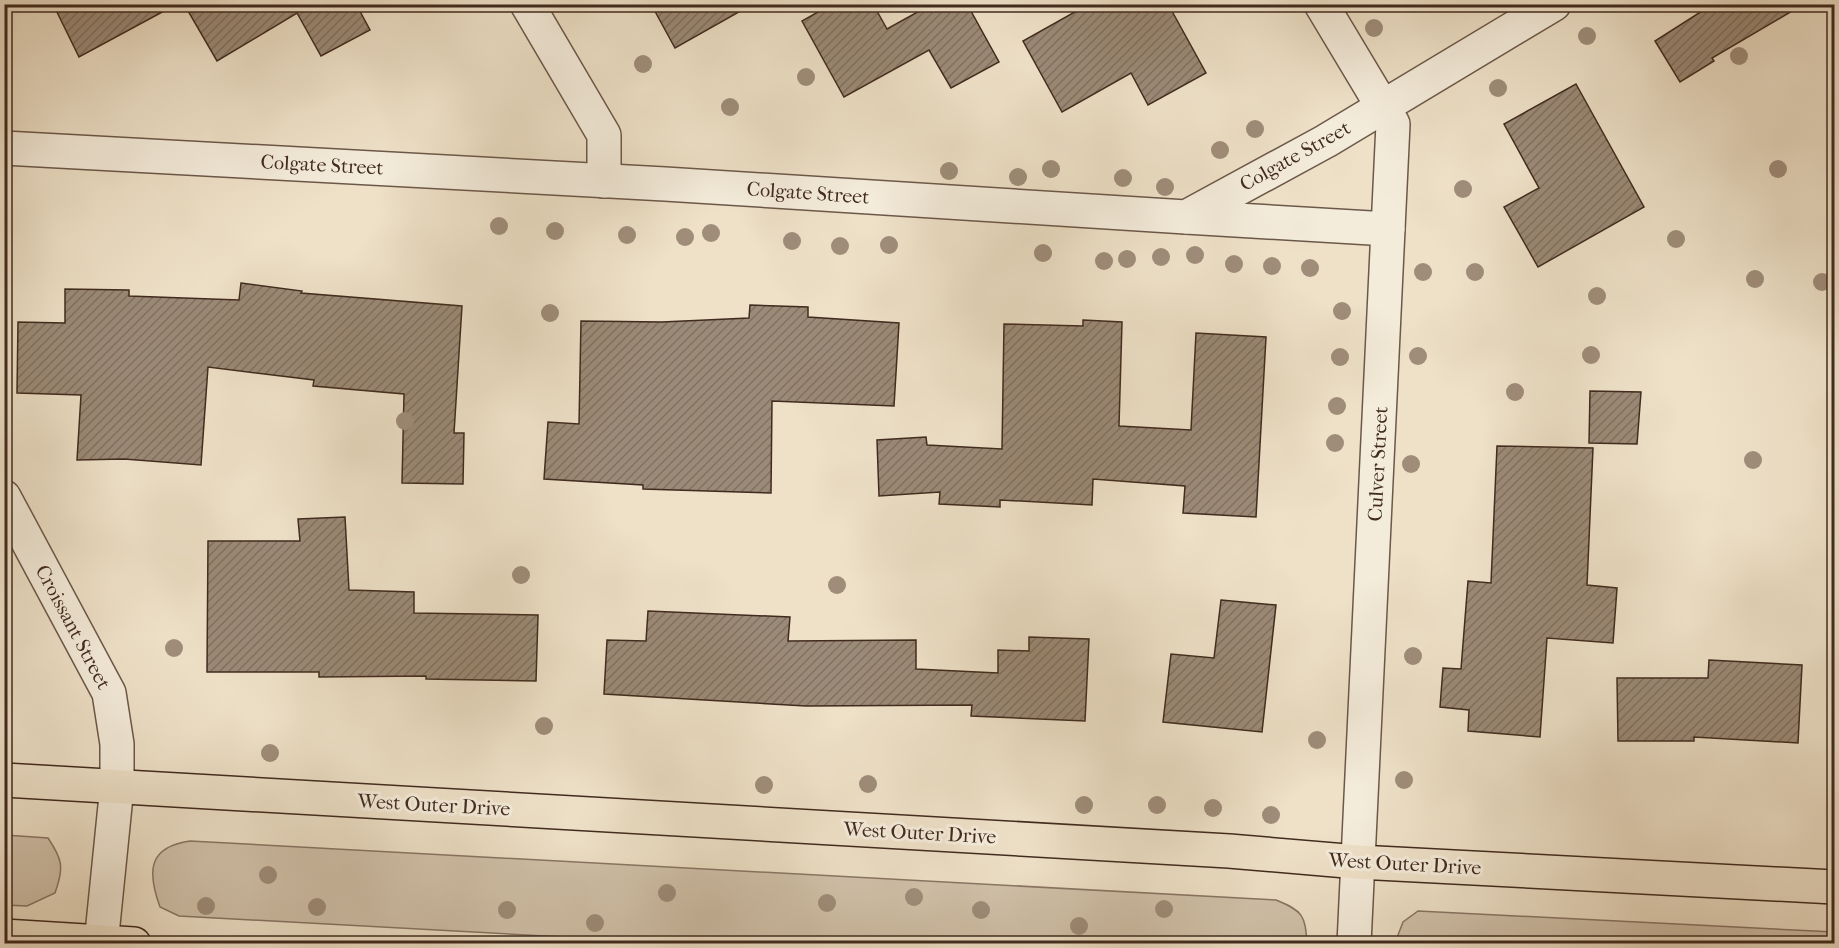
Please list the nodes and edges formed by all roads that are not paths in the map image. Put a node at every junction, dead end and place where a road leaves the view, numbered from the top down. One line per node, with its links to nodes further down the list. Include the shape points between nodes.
1 (527, 4): 6 (street, via 604,135)
2 (1321, 4): 4 (street, Culver Street)
3 (1554, 4): 4 (street, Colgate Street)
4 (1381, 106): 7 (street, Colgate Street, via 1326,141); 8 (street, Culver Street, via 1393,124)
5 (4, 148): 6 (street, Colgate Street)
6 (604, 181): 7 (street, Colgate Street)
7 (1186, 217): 8 (street)
8 (1388, 229): 12 (street, Culver Street)
9 (4, 497): 11 (street, Croissant Street, via 109,693 117,744)
10 (4, 780): 11 (main road, West Outer Drive)
11 (117, 786): 12 (main road, West Outer Drive); 15 (street, Croissant Street)
12 (1358, 862): 13 (main road, West Outer Drive); 17 (street, Culver Street)
13 (1834, 887)
14 (4, 936): 15 (main road)
15 (102, 943): 16 (main road)
16 (134, 944)
17 (1354, 944)

